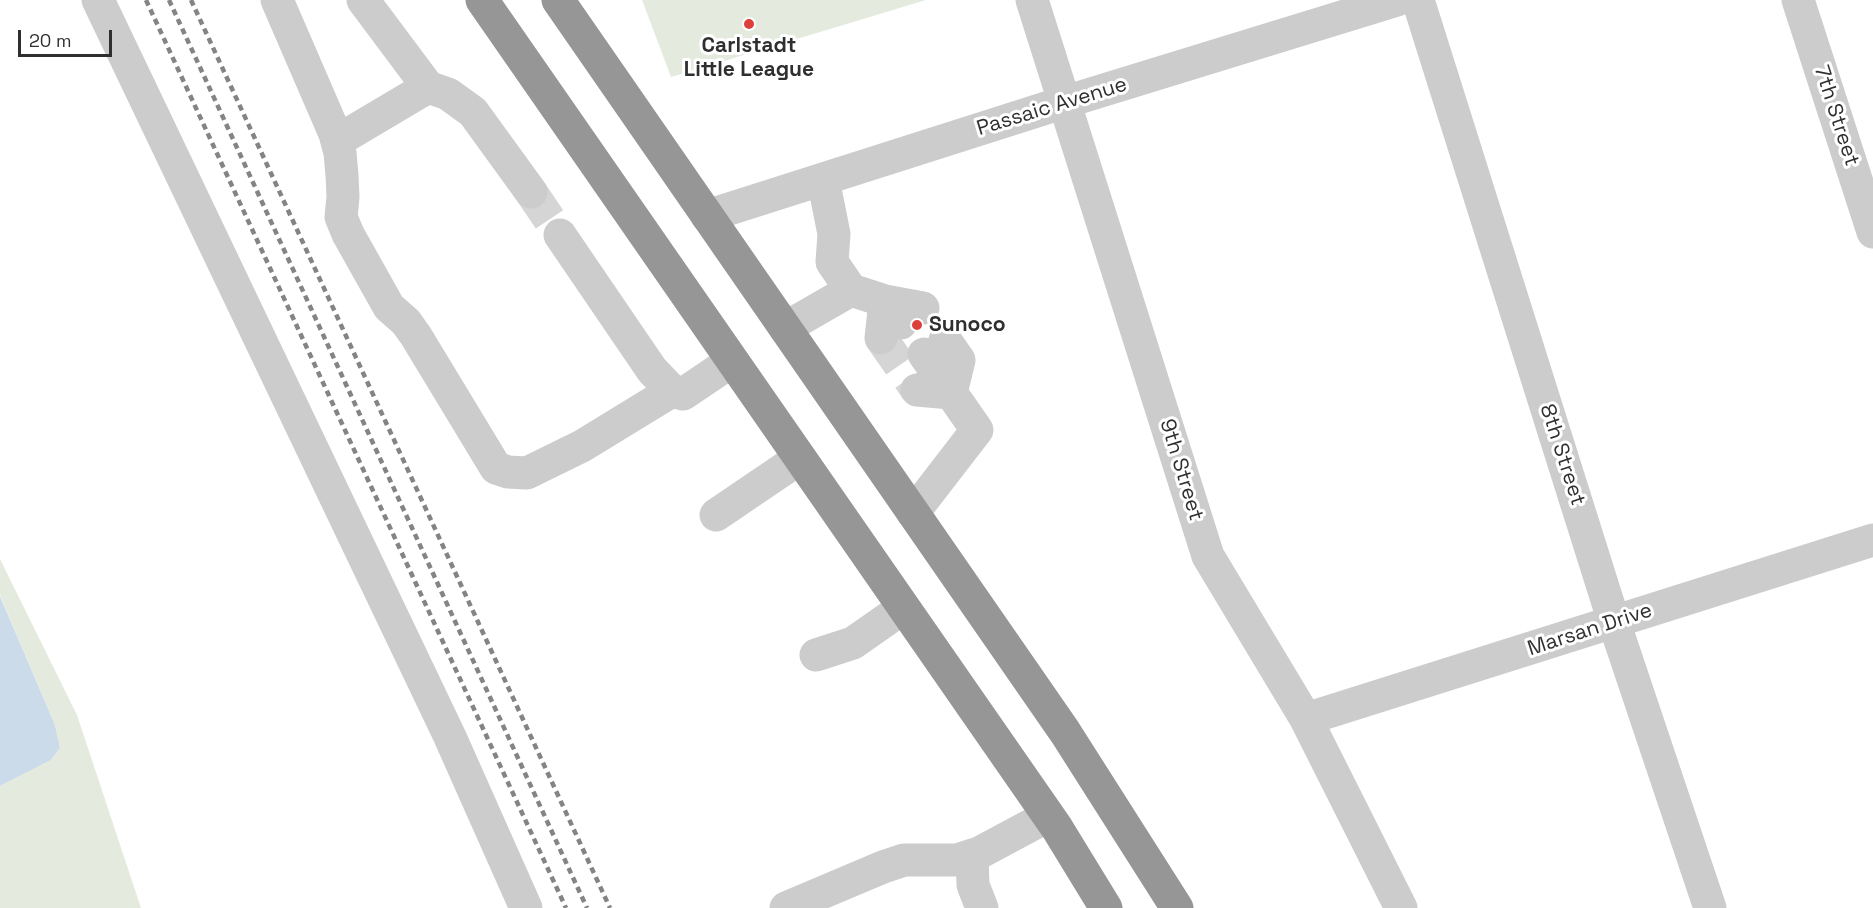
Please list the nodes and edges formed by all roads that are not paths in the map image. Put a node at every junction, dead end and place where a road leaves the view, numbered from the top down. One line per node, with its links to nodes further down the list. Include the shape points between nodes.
1 (98, 0): 36 (street, via 450,737)
2 (277, 0): 12 (street)
3 (363, 0): 10 (street)
4 (482, 0): 22 (highway)
5 (558, 0): 15 (highway)
6 (1032, 0): 11 (street, 9th Street)
7 (1397, 0): 11 (street, Passaic Avenue)
8 (1418, 0): 31 (street, 8th Street)
9 (1798, 0): 16 (street, 7th Street)
10 (428, 87): 12 (street); 14 (street, via 448,94 473,112)
11 (1065, 102): 13 (street, Passaic Avenue); 33 (street, 9th Street, via 1208,556)
12 (337, 141): 24 (street, via 342,217 348,234 389,307 416,336 496,468 527,473 582,446)
13 (823, 179): 15 (street, Passaic Avenue); 18 (street, via 834,234 832,262)
14 (531, 192)
15 (707, 216): 20 (highway)
16 (1873, 232)
17 (560, 235): 24 (street, via 652,370)
18 (851, 290): 19 (street); 20 (street)
19 (898, 317)
20 (785, 328): 27 (highway)
21 (934, 347): 25 (street)
22 (732, 360): 24 (street, via 682,394); 26 (highway)
23 (917, 390): 25 (street)
24 (672, 391)
25 (951, 393): 27 (street, via 977,430)
26 (800, 458): 28 (street); 30 (highway)
27 (913, 513): 40 (highway, via 1065,732)
28 (716, 515)
29 (1873, 540): 31 (street, Marsan Drive)
30 (903, 608): 32 (street, via 853,643); 34 (highway)
31 (1614, 622): 33 (street, Marsan Drive); 42 (street, 8th Street)
32 (816, 655)
33 (1306, 719): 41 (street, 9th Street)
34 (1048, 816): 35 (street); 39 (highway)
35 (972, 855): 37 (street, via 957,861 904,860); 38 (street, via 973,885)
36 (526, 908)
37 (786, 908)
38 (982, 908)
39 (1106, 908)
40 (1177, 908)
41 (1401, 908)
42 (1710, 908)

